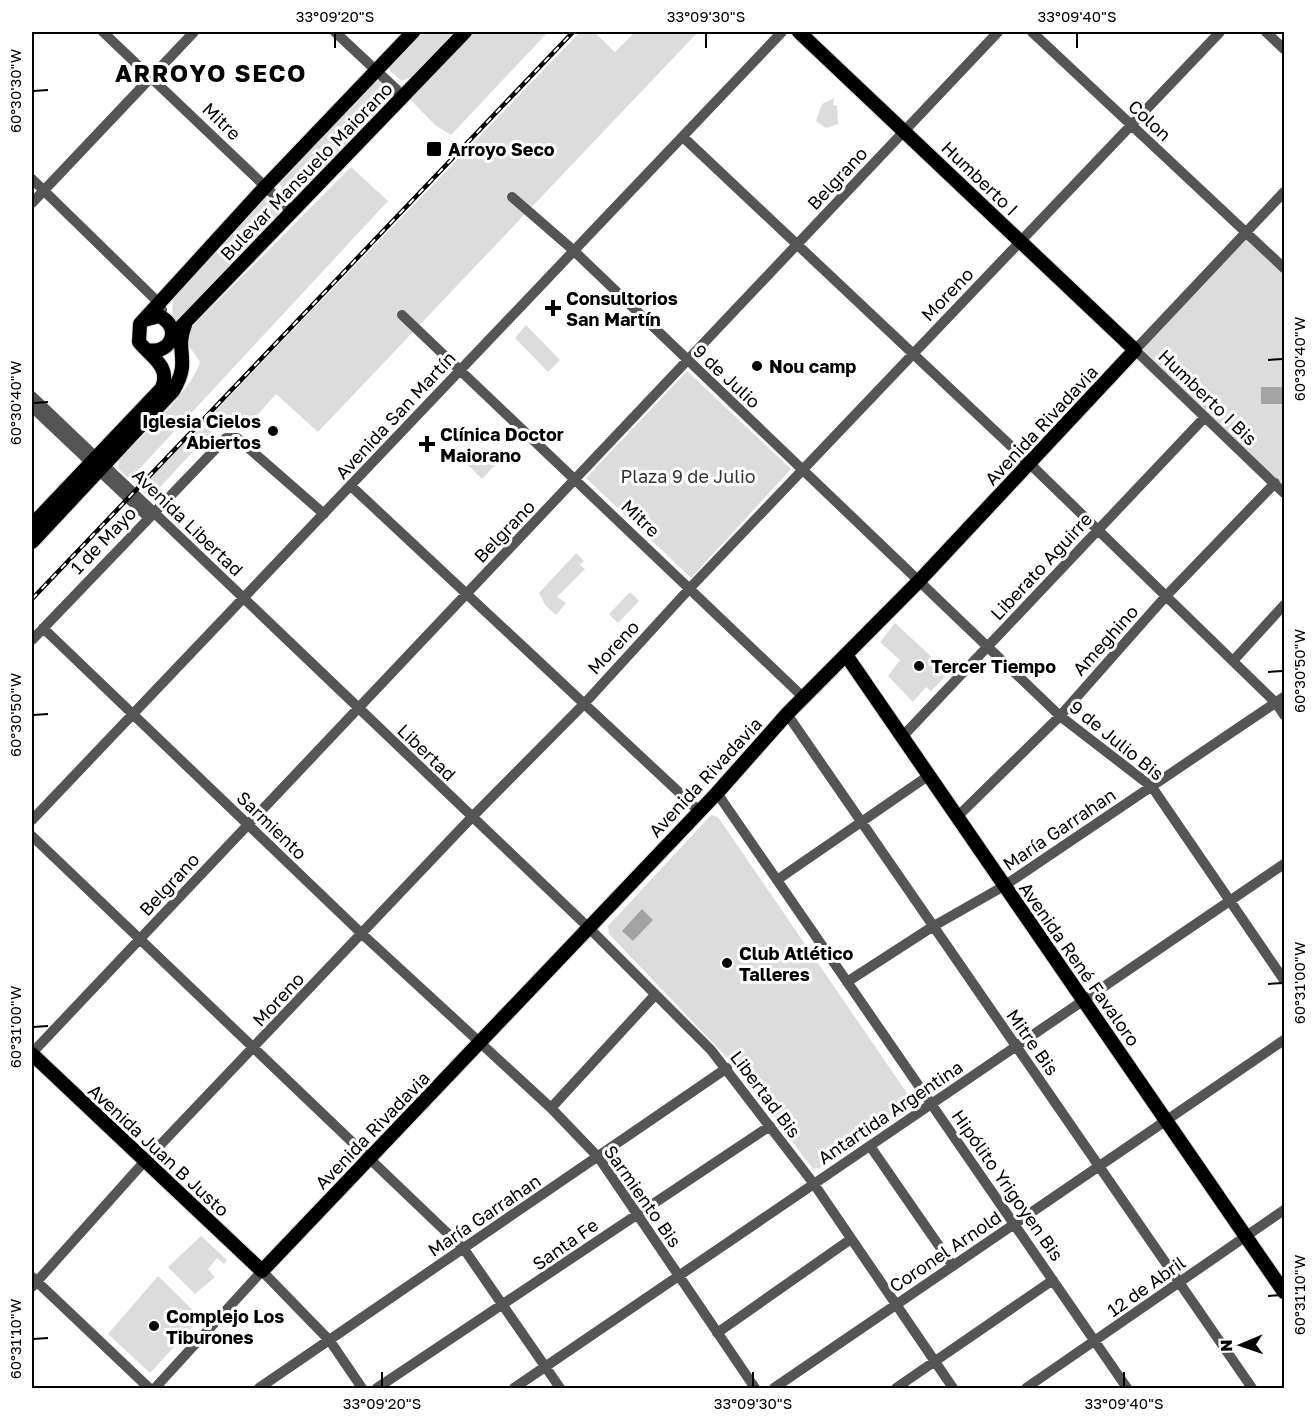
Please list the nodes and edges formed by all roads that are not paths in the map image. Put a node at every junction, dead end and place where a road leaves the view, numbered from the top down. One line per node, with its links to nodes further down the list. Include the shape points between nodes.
1 (103, 32): 14 (street, Mitre)
2 (194, 32): 14 (street)
3 (335, 32): 13 (street)
4 (413, 32): 13 (main road, Bulevar Mansuelo Maiorano)
5 (465, 32): 15 (main road, Bulevar Mansuelo Maiorano)
6 (782, 32): 18 (street, Avenida San Martín)
7 (800, 32): 17 (main road, Humberto I)
8 (998, 32): 17 (street, Belgrano)
9 (1032, 32): 16 (street, Colon)
10 (1220, 32): 16 (street, Moreno)
11 (1266, 32): 12 (street)
12 (1284, 49)
13 (376, 70): 15 (street, via 397,90); 20 (main road, Bulevar Mansuelo Maiorano)
14 (152, 76): 20 (street, Mitre); 21 (street)
15 (400, 99): 25 (main road, Bulevar Mansuelo Maiorano)
16 (1131, 125): 26 (street, Colon); 27 (street, Moreno)
17 (904, 131): 27 (main road, Humberto I); 28 (street, Belgrano)
18 (683, 136): 28 (street); 29 (street, Avenida San Martín)
19 (32, 179): 21 (street)
20 (266, 186): 25 (street, Mitre); 31 (main road, Bulevar Mansuelo Maiorano)
21 (44, 190): 24 (street); 31 (street)
22 (1284, 192): 26 (street, Avenida Rivadavia)
23 (512, 197): 29 (street, 9 de Julio)
24 (32, 203)
25 (292, 212): 34 (main road, Bulevar Mansuelo Maiorano)
26 (1246, 232): 30 (street, Colon); 37 (street, Avenida Rivadavia)
27 (1020, 241): 37 (main road, Humberto I); 39 (street, Moreno)
28 (798, 244): 39 (street); 40 (street, Belgrano)
29 (572, 249): 40 (street, 9 de Julio); 42 (street, Avenida San Martín)
30 (1284, 268)
31 (158, 302): 33 (main road, Bulevar Mansuelo Maiorano); 35 (street)
32 (402, 315): 42 (street, Mitre)
33 (144, 320): 35 (main road, via 154,316); 36 (main road, via 137,336)
34 (186, 324): 35 (main road, Bulevar Mansuelo Maiorano); 38 (main road, via 181,337)
35 (171, 332): 36 (main road, Bulevar Mansuelo Maiorano, via 160,351); 38 (main road)
36 (148, 350): 41 (main road)
37 (1135, 351): 46 (street, Humberto I Bis); 47 (main road, Avenida Rivadavia)
38 (182, 353): 43 (main road)
39 (913, 354): 47 (street); 49 (street, Moreno)
40 (686, 360): 49 (street, 9 de Julio); 50 (street, Belgrano)
41 (159, 363): 43 (street); 48 (main road, via 165,370 162,388)
42 (460, 368): 50 (street, Mitre); 52 (street, Avenida San Martín)
43 (181, 377): 48 (main road, via 173,391)
44 (32, 396): 48 (street, Avenida Libertad)
45 (32, 408): 48 (street, Avenida Libertad)
46 (1205, 417): 51 (street, Humberto I Bis); 57 (street, Liberato Aguirre)
47 (1029, 463): 57 (street); 59 (main road, Avenida Rivadavia)
48 (98, 464): 54 (street, Avenida Libertad); 56 (main road); 58 (main road)
49 (802, 470): 59 (street, 9 de Julio); 60 (street, Moreno)
50 (577, 479): 60 (street, Mitre); 61 (street, Belgrano)
51 (1275, 483): 53 (street, Humberto I Bis); 62 (street, Ameghino)
52 (351, 486): 55 (street, Avenida San Martín); 61 (street)
53 (1284, 493)
54 (151, 514): 55 (street, 1 de Mayo, via 225,438 237,438); 63 (street, Avenida Libertad, via 232,585); 65 (street, 1 de Mayo)
55 (324, 514): 63 (street, Avenida San Martín)
56 (32, 525)
57 (1098, 530): 62 (street); 67 (street, Liberato Aguirre)
58 (32, 543)
59 (919, 581): 67 (street, 9 de Julio Bis); 68 (main road, Avenida Rivadavia)
60 (690, 588): 70 (street, Mitre); 72 (street, Moreno)
61 (467, 593): 72 (street); 73 (street, Belgrano)
62 (1166, 596): 69 (street); 76 (street, Ameghino)
63 (243, 600): 73 (street, Libertad); 74 (street, Avenida San Martín)
64 (1284, 605): 69 (street)
65 (43, 628): 66 (street, 1 de Mayo); 74 (street, Sarmiento)
66 (32, 639)
67 (988, 647): 76 (street, 9 de Julio Bis); 78 (street, Liberato Aguirre)
68 (846, 655): 70 (main road, Avenida Rivadavia); 78 (main road, Avenida René Favaloro)
69 (1233, 661): 71 (street)
70 (803, 697): 75 (main road, Avenida Rivadavia)
71 (1280, 700): 77 (street); 80 (street, María Garrahan)
72 (584, 704): 82 (street); 83 (street, Moreno)
73 (358, 708): 83 (street, Libertad); 87 (street, Belgrano)
74 (132, 713): 85 (street, Avenida San Martín); 87 (street, Sarmiento)
75 (787, 714): 81 (main road, Avenida Rivadavia); 86 (street, Mitre Bis)
76 (1060, 716): 80 (street, 9 de Julio Bis); 84 (street, Ameghino)
77 (1284, 716)
78 (902, 738): 79 (main road, Avenida René Favaloro)
79 (928, 776): 84 (main road, Avenida René Favaloro); 86 (street)
80 (1152, 787): 91 (street, María Garrahan); 92 (street, 9 de Julio Bis)
81 (717, 793): 82 (main road, Avenida Rivadavia); 90 (street, Hipólito Yrigoyen Bis)
82 (699, 811): 94 (main road, Avenida Rivadavia)
83 (472, 817): 94 (street, Libertad); 95 (street, Moreno)
84 (957, 817): 91 (main road, Avenida René Favaloro)
85 (32, 820)
86 (861, 822): 90 (street); 93 (street, Mitre Bis)
87 (248, 824): 95 (street, Sarmiento); 96 (street, Belgrano)
88 (32, 836): 96 (street)
89 (1284, 864): 92 (street, Antartida Argentina)
90 (777, 880): 98 (street, Hipólito Yrigoyen Bis)
91 (1004, 886): 93 (street, María Garrahan); 100 (main road, Avenida René Favaloro)
92 (1230, 901): 97 (street, 9 de Julio Bis); 100 (street, Antartida Argentina)
93 (932, 927): 98 (street, María Garrahan); 103 (street, Mitre Bis)
94 (589, 928): 99 (street, Libertad Bis); 102 (main road, Avenida Rivadavia)
95 (361, 933): 102 (street, Sarmiento); 104 (street, Moreno)
96 (139, 941): 104 (street); 105 (street, Belgrano)
97 (1284, 980)
98 (847, 982): 107 (street, Hipólito Yrigoyen Bis)
99 (655, 995): 106 (street, Libertad Bis); 108 (street)
100 (1084, 1000): 103 (street, Antartida Argentina); 109 (main road, Avenida René Favaloro)
101 (1284, 1040): 109 (street, Coronel Arnold)
102 (480, 1044): 108 (street, Sarmiento Bis); 112 (main road, Avenida Rivadavia)
103 (1017, 1046): 107 (street, Antartida Argentina); 115 (street, Mitre Bis)
104 (254, 1048): 112 (street); 114 (street, Moreno)
105 (32, 1054): 114 (main road, Avenida Juan B Justo)
106 (726, 1068): 110 (street, Libertad Bis); 113 (street, María Garrahan)
107 (932, 1104): 111 (street, Antartida Argentina); 119 (street, Hipólito Yrigoyen Bis)
108 (551, 1108): 113 (street, Sarmiento Bis)
109 (1166, 1120): 115 (street, Coronel Arnold); 120 (main road, Avenida René Favaloro)
110 (770, 1126): 116 (street, Libertad Bis); 118 (street, Santa Fe)
111 (870, 1146): 116 (street, Antartida Argentina); 123 (street)
112 (371, 1158): 122 (street); 124 (main road, Avenida Rivadavia)
113 (599, 1158): 118 (street, Sarmiento Bis); 122 (street, María Garrahan)
114 (144, 1162): 124 (main road, Avenida Juan B Justo); 127 (street, Moreno)
115 (1100, 1166): 119 (street, Coronel Arnold); 128 (street, Mitre Bis)
116 (813, 1185): 121 (street, Libertad Bis); 125 (street, Antartida Argentina)
117 (1284, 1210): 120 (street, 12 de Abril)
118 (637, 1215): 125 (street, Sarmiento Bis); 131 (street, Santa Fe)
119 (1015, 1224): 123 (street, Coronel Arnold); 126 (street, Hipólito Yrigoyen Bis)
120 (1246, 1236): 128 (street, 12 de Abril); 129 (main road, Avenida René Favaloro)
121 (851, 1239): 130 (street, Libertad Bis); 132 (street)
122 (464, 1249): 131 (street); 133 (street, María Garrahan)
123 (953, 1266): 130 (street, Coronel Arnold)
124 (262, 1271): 133 (street); 139 (street, Avenida Rivadavia)
125 (679, 1276): 132 (street, Sarmiento Bis); 136 (street, Antartida Argentina)
126 (1053, 1280): 134 (street, Hipólito Yrigoyen Bis); 135 (street)
127 (33, 1282): 138 (street)
128 (1179, 1282): 134 (street, 12 de Abril); 150 (street, Mitre Bis)
129 (1284, 1292)
130 (896, 1304): 135 (street, Libertad Bis); 145 (street, Coronel Arnold)
131 (504, 1306): 136 (street); 141 (street, Santa Fe)
132 (717, 1333): 144 (street, Sarmiento Bis)
133 (330, 1341): 137 (street, María Garrahan); 140 (street)
134 (1095, 1342): 148 (street, 12 de Abril); 149 (street, Hipólito Yrigoyen Bis)
135 (935, 1361): 146 (street); 147 (street, Libertad Bis)
136 (546, 1367): 142 (street, Antartida Argentina); 143 (street)
137 (261, 1388)
138 (149, 1389)
139 (155, 1389)
140 (362, 1389)
141 (378, 1389)
142 (514, 1389)
143 (560, 1389)
144 (755, 1389)
145 (774, 1389)
146 (896, 1389)
147 (953, 1389)
148 (1026, 1389)
149 (1127, 1389)
150 (1252, 1389)

